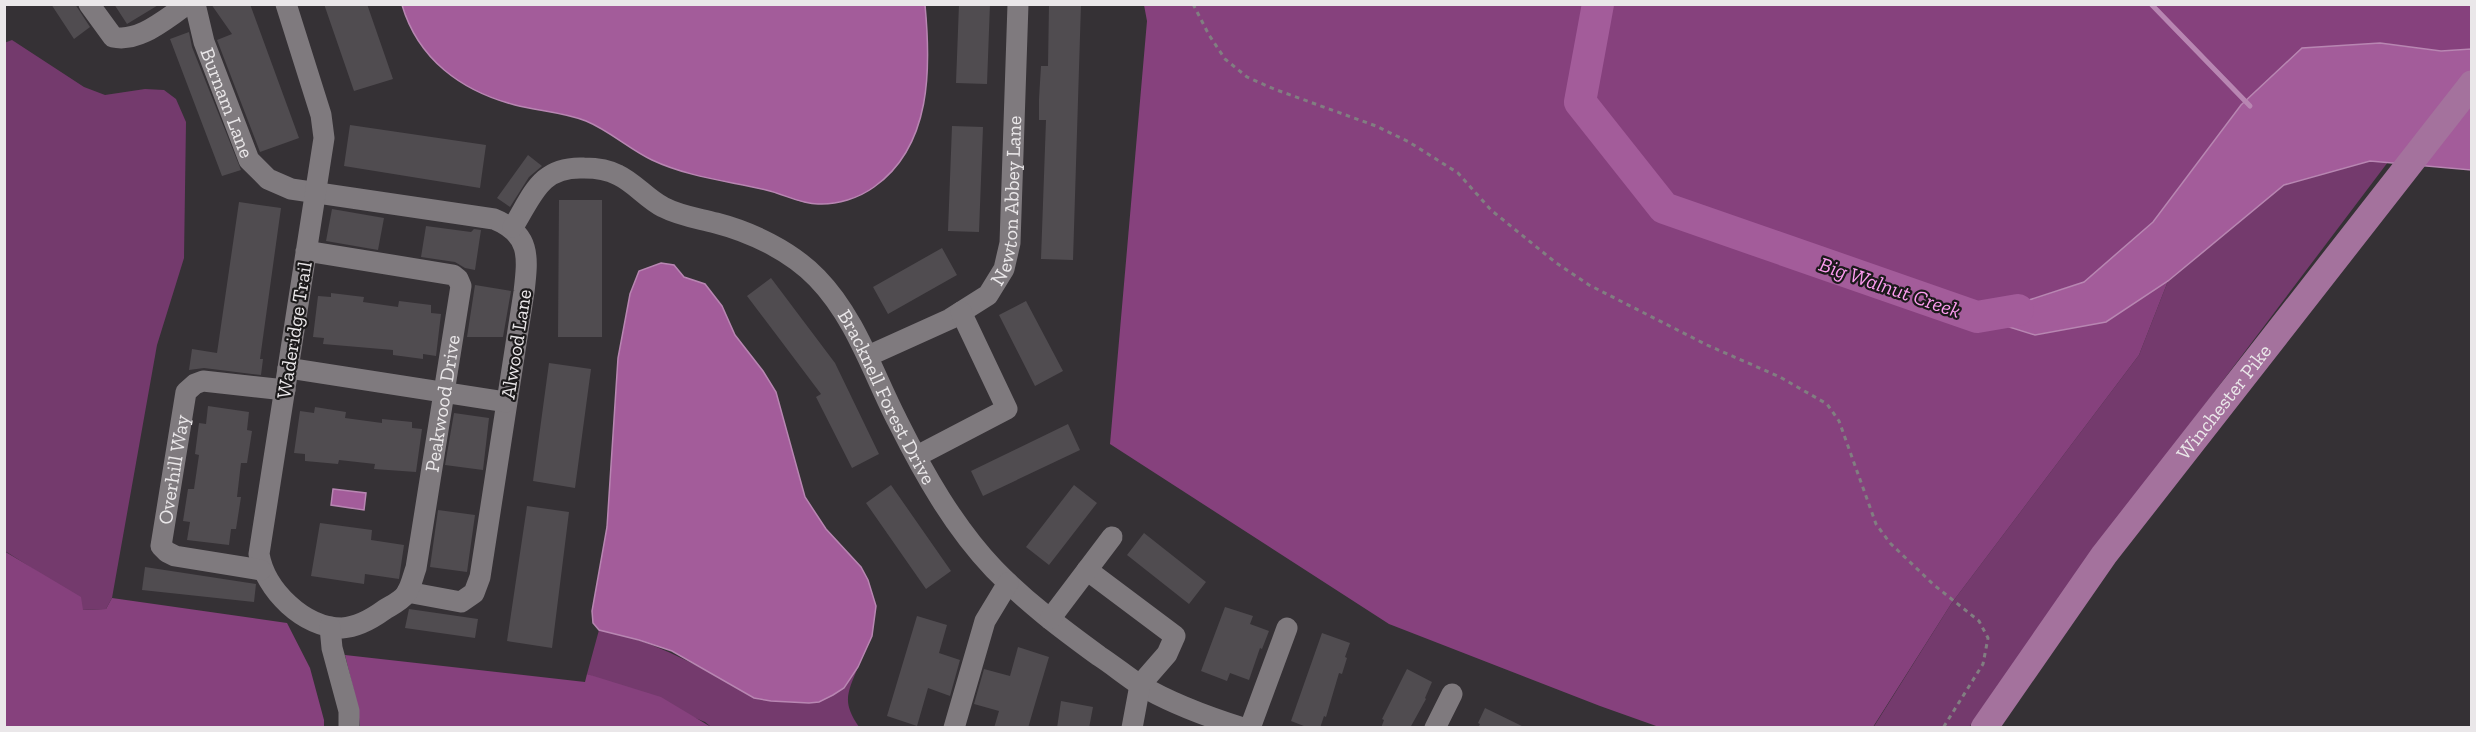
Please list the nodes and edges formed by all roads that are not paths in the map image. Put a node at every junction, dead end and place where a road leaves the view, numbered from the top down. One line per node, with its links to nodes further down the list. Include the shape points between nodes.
1 (89, 4): 2 (street, via 113,37 125,40 137,37)
2 (188, 4)
3 (195, 4): 7 (street, Burnam Lane, via 204,42 249,160 268,178 291,189)
4 (286, 4): 7 (street, Waderidge Trail, via 324,126)
5 (1018, 4): 10 (street, Newton Abbey Lane, via 1008,256 988,295)
6 (2472, 84): 33 (main road, Winchester Pike, via 2104,555)
7 (315, 192): 8 (street, via 485,217); 9 (street, Waderidge Trail)
8 (513, 227): 11 (street, Bracknell Forest Drive, via 544,178 559,170 601,168 619,175 662,207 745,232 782,251 816,277); 15 (street, Alwood Lane, via 525,248 528,264)
9 (306, 251): 12 (street, Waderidge Trail); 14 (street, Peakwood Drive, via 453,274 458,279 461,286)
10 (961, 312): 11 (street, Newton Abbey Lane); 16 (street, via 1007,409)
11 (868, 356): 16 (street, Bracknell Forest Drive)
12 (288, 368): 13 (street, Waderidge Trail); 14 (street)
13 (285, 390): 18 (street, Waderidge Trail, via 259,554); 18 (street, Overhill Way, via 203,381 186,392 161,546 175,556)
14 (443, 392): 15 (street); 21 (street, Peakwood Drive, via 424,526)
15 (506, 402): 21 (street, Alwood Lane, via 480,577 474,593 461,602)
16 (916, 456): 20 (street, Bracknell Forest Drive, via 959,526)
17 (1112, 537): 19 (street)
18 (261, 570): 23 (street, via 287,602 313,621)
19 (1087, 570): 22 (street); 25 (street, via 1175,636 1167,654)
20 (1008, 583): 22 (street, Bracknell Forest Drive); 28 (street, via 985,621)
21 (408, 592): 23 (street, via 368,620 352,626)
22 (1050, 619): 25 (street, Bracknell Forest Drive)
23 (330, 627): 27 (street, via 349,711)
24 (1287, 628): 31 (street)
25 (1140, 685): 29 (street); 30 (street, Bracknell Forest Drive)
26 (1452, 694): 32 (street)
27 (349, 728)
28 (954, 728)
29 (1132, 728)
30 (1243, 728)
31 (1250, 728)
32 (1435, 728)
33 (1984, 728)

